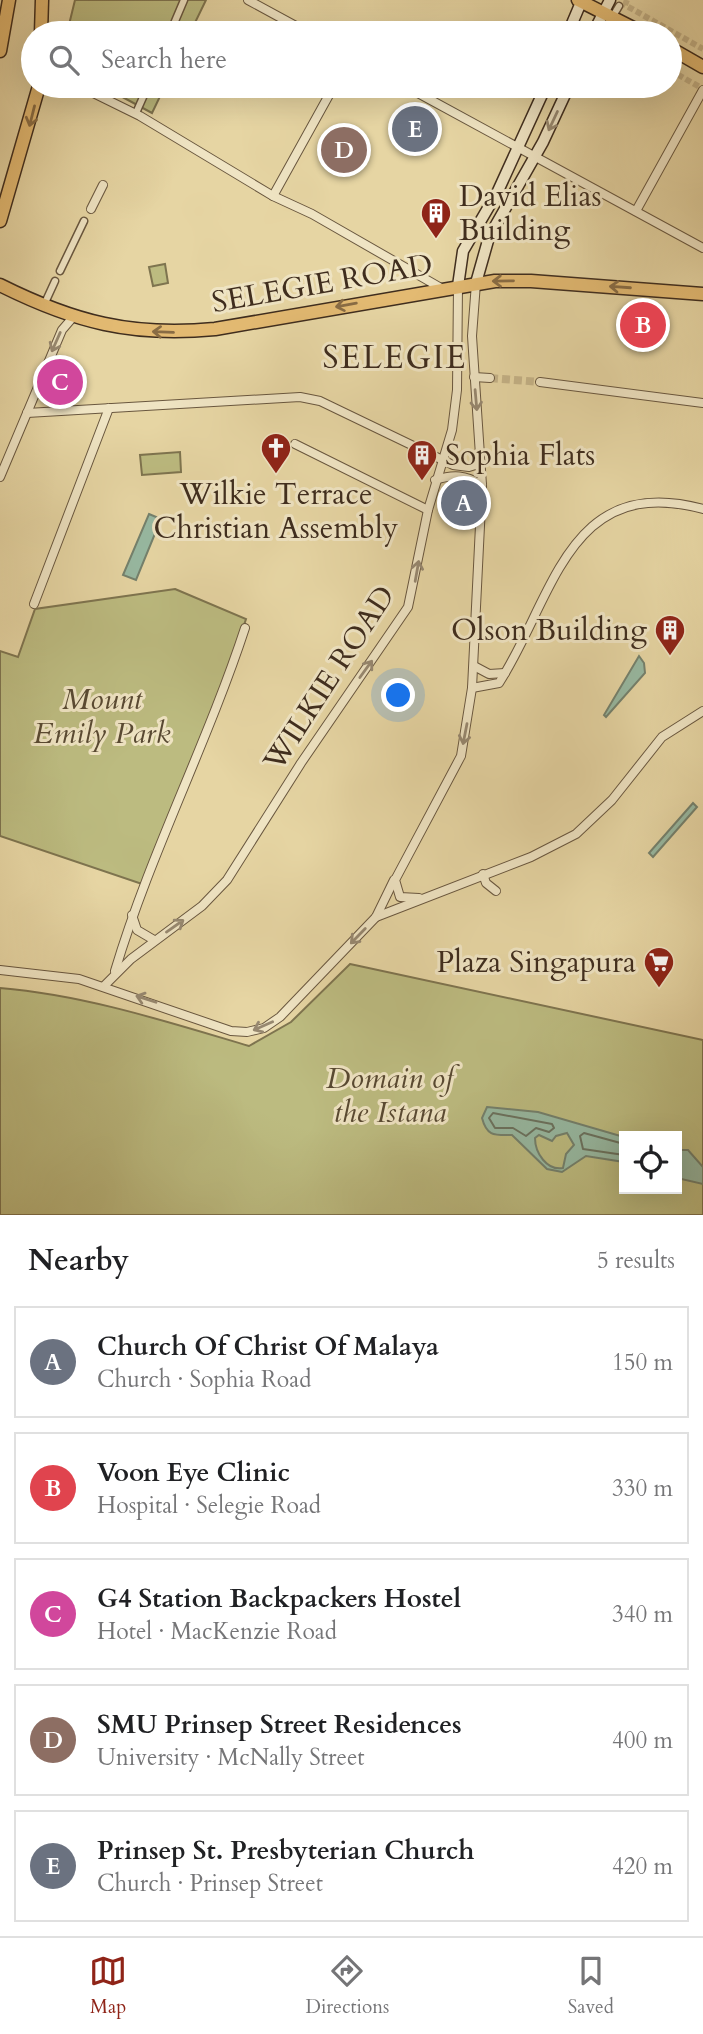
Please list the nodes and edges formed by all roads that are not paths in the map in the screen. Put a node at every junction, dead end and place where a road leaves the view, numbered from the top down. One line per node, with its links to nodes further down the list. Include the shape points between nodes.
1 (9, 0): 12 (main road)
2 (42, 0): 7 (main road)
3 (184, 0): 8 (street)
4 (248, 0): 9 (street)
5 (580, 0): 6 (main road); 10 (main road)
6 (611, 9): 11 (main road)
7 (41, 21)
8 (175, 21)
9 (286, 21)
10 (572, 21)
11 (627, 21)
12 (0, 51)
13 (682, 55): 14 (main road)
14 (703, 67)
15 (703, 90): 29 (street)
16 (36, 98): 30 (main road, one-way to 30)
17 (106, 98): 23 (street)
18 (143, 98): 23 (street)
19 (327, 98): 27 (street)
20 (427, 98): 24 (street)
21 (541, 98): 24 (main road)
22 (563, 98): 25 (main road, one-way to 25)
23 (136, 113): 27 (street)
24 (519, 147): 25 (street); 37 (main road, via 463,251)
25 (535, 156): 29 (street); 35 (main road, via 489,237)
26 (103, 186): 28 (street)
27 (273, 196): 38 (street)
28 (91, 209)
29 (636, 211): 32 (street)
30 (0, 221)
31 (84, 222): 33 (street)
32 (703, 248)
33 (60, 271)
34 (55, 281): 40 (street)
35 (476, 283): 37 (main road, SELEGIE ROAD); 39 (main road, SELEGIE ROAD, one-way to 35, via 531,281); 42 (street)
36 (0, 285): 40 (main road, SELEGIE ROAD)
37 (458, 286): 38 (main road, SELEGIE ROAD); 49 (street, WILKIE ROAD, via 456,398)
38 (441, 288): 41 (main road, SELEGIE ROAD, one-way to 41, via 178,332 122,329)
39 (703, 294)
40 (44, 305): 41 (main road, SELEGIE ROAD)
41 (74, 316): 47 (street, one-way to 47, via 62,330)
42 (474, 377): 43 (street); 50 (street, one-way to 50)
43 (490, 378)
44 (540, 382): 45 (street)
45 (703, 403)
46 (109, 408): 47 (street); 49 (street, via 300,397 320,401); 56 (street)
47 (27, 413): 51 (street)
48 (295, 444): 55 (street)
49 (443, 458): 50 (street, via 461,467); 52 (street, WILKIE ROAD)
50 (482, 463): 53 (street)
51 (0, 477)
52 (435, 480): 53 (street, via 468,477); 55 (street, WILKIE ROAD)
53 (482, 485): 58 (street)
54 (703, 509): 59 (street, via 679,503 643,503 611,513 584,532 559,565)
55 (428, 510): 68 (street, WILKIE ROAD, one-way to 55, via 201,906 227,880 330,719 399,623 413,590)
56 (34, 604)
57 (244, 628): 66 (street, via 219,703)
58 (474, 666): 59 (street, via 489,674); 60 (street)
59 (505, 673): 60 (street, via 495,685)
60 (472, 688): 63 (street, one-way to 63, via 461,756)
61 (703, 711): 62 (street, via 662,737 612,800 576,834 555,847)
62 (483, 874): 64 (street); 65 (street)
63 (397, 875): 65 (street, via 400,897); 67 (street)
64 (496, 891)
65 (419, 898): 67 (street)
66 (132, 915): 68 (street, via 137,930); 70 (street)
67 (376, 917): 71 (street, one-way to 71, via 280,1017 256,1030 231,1031)
68 (154, 940): 70 (street, WILKIE ROAD)
69 (0, 970): 71 (street, via 69,977)
70 (114, 974): 71 (street, WILKIE ROAD)
71 (104, 986)

